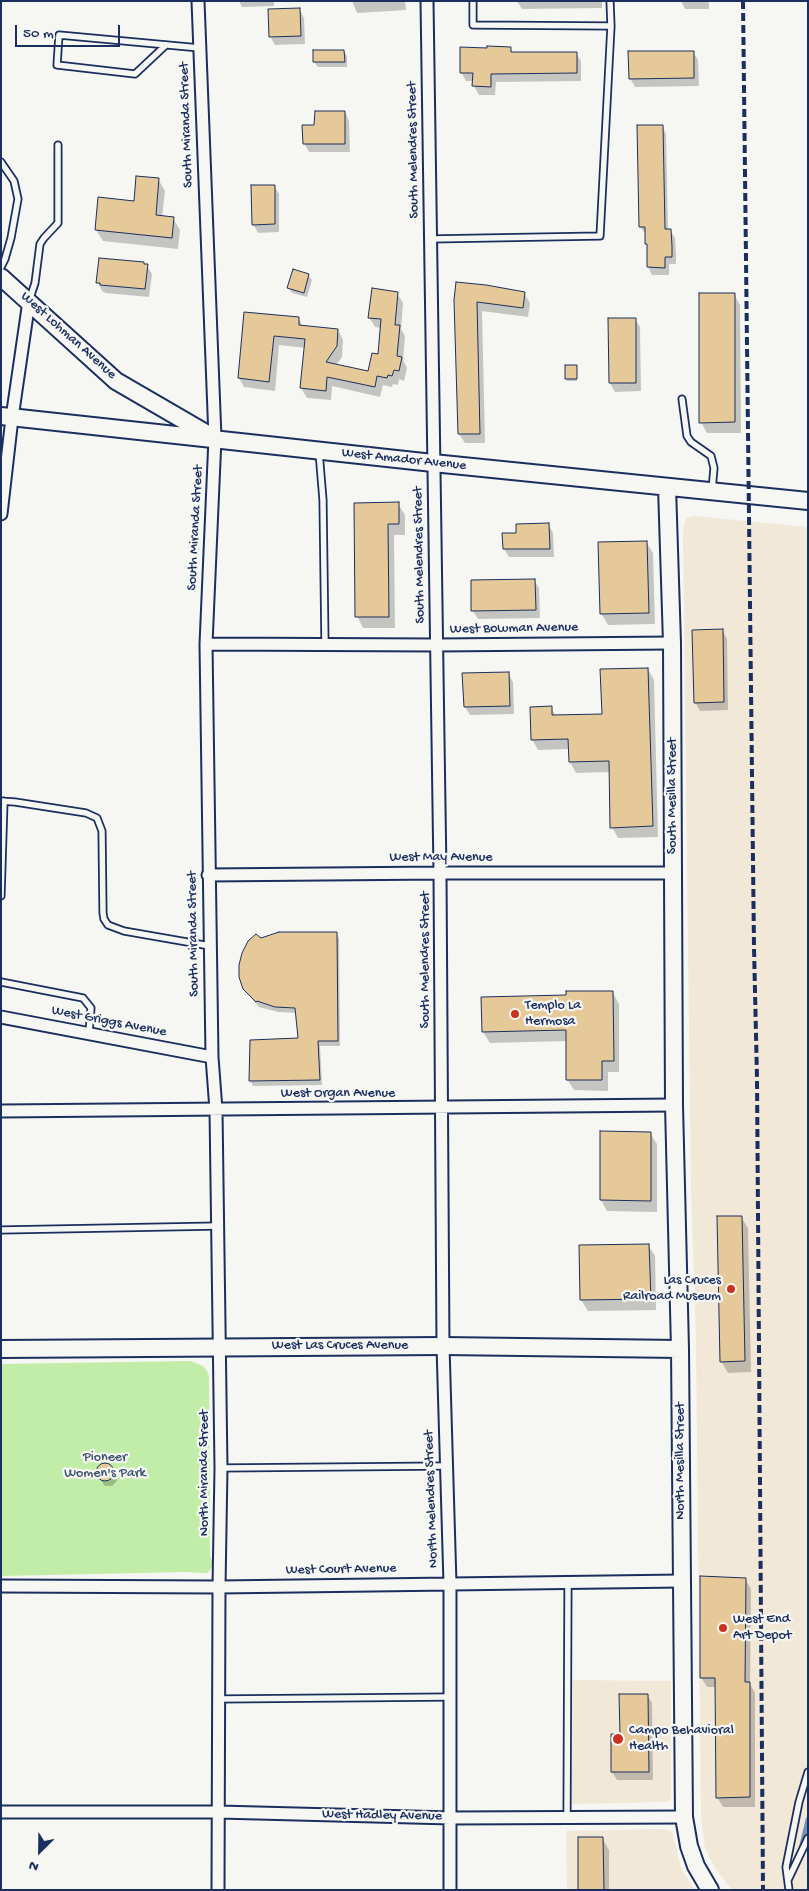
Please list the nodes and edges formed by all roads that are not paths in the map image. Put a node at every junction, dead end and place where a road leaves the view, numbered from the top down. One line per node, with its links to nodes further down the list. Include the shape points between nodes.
1 (198, 1): 7 (street, South Miranda Street)
2 (426, 1): 10 (street, South Melendres Street)
3 (473, 1): 5 (lane, via 473,25)
4 (610, 1): 5 (lane)
5 (611, 26): 10 (lane, via 600,236)
6 (166, 44): 6 (lane, via 59,35 57,65 135,74); 7 (lane)
7 (200, 48): 16 (street, South Miranda Street)
8 (58, 145): 13 (lane, via 58,223 40,244)
9 (1, 162): 11 (lane, via 14,181 18,199 11,238)
10 (430, 239): 18 (street, South Melendres Street)
11 (1, 267)
12 (1, 277): 13 (street, West Lohman Avenue)
13 (29, 301): 15 (street); 16 (street, West Lohman Avenue, via 116,381)
14 (682, 399): 20 (lane, via 687,436 711,456 714,468)
15 (7, 417): 16 (street, West Amador Avenue); 22 (street)
16 (215, 438): 17 (street, West Amador Avenue); 24 (street, South Miranda Street)
17 (319, 450): 18 (street, West Amador Avenue); 25 (lane)
18 (433, 463): 19 (street, West Amador Avenue); 26 (street, South Melendres Street)
19 (667, 487): 20 (street, West Amador Avenue); 23 (street, South Mesilla Street)
20 (712, 492): 21 (street, West Amador Avenue)
21 (808, 502)
22 (1, 514)
23 (672, 643): 26 (street, West Bowman Avenue); 29 (street, South Mesilla Street)
24 (206, 644): 25 (street, West Bowman Avenue); 30 (street, South Miranda Street)
25 (325, 645): 26 (street, West Bowman Avenue)
26 (437, 645): 28 (street, South Melendres Street)
27 (2, 801): 31 (lane); 32 (lane, via 86,813 97,818 103,837 103,913 108,925 124,932)
28 (440, 873): 29 (street, West May Avenue); 30 (street, West May Avenue); 38 (street, South Melendres Street)
29 (673, 873): 37 (street, South Mesilla Street)
30 (208, 875): 32 (street, South Miranda Street)
31 (1, 896)
32 (210, 946): 36 (street, South Miranda Street)
33 (1, 982): 35 (lane, via 83,998 91,1008)
34 (1, 1017): 35 (street, West Griggs Avenue)
35 (89, 1034): 36 (street, West Griggs Avenue)
36 (212, 1057): 40 (street, North Miranda Street)
37 (674, 1105): 38 (street, West Organ Avenue); 46 (street, North Mesilla Street)
38 (442, 1108): 40 (street, West Organ Avenue); 43 (street, North Melendres Street)
39 (1, 1110): 40 (street, West Organ Avenue)
40 (216, 1110): 41 (street, North Miranda Street)
41 (218, 1226): 42 (lane); 44 (street, North Miranda Street)
42 (1, 1230)
43 (443, 1346): 44 (street, West Las Cruces Avenue); 46 (street, West Las Cruces Avenue); 47 (street, North Melendres Street)
44 (219, 1347): 45 (street, West Las Cruces Avenue); 48 (street, North Miranda Street)
45 (1, 1349)
46 (680, 1350): 49 (street, North Mesilla Street)
47 (446, 1466): 48 (lane); 51 (street, North Melendres Street)
48 (221, 1468): 53 (street, North Miranda Street)
49 (682, 1581): 50 (street, West Court Avenue); 60 (street, North Mesilla Street)
50 (568, 1582): 51 (street, West Court Avenue); 59 (lane)
51 (450, 1584): 53 (street, West Court Avenue); 54 (street, North Melendres Street)
52 (1, 1586): 53 (street, West Court Avenue)
53 (219, 1586): 55 (street, North Miranda Street)
54 (450, 1697): 55 (lane); 61 (street, North Melendres Street)
55 (219, 1699): 58 (street, North Miranda Street)
56 (808, 1772): 63 (lane, via 786,1867)
57 (1, 1812): 58 (street, West Hadley Avenue)
58 (219, 1812): 61 (street, West Hadley Avenue); 64 (street, North Miranda Street)
59 (567, 1817): 60 (street, West Hadley Avenue); 61 (street, West Hadley Avenue)
60 (684, 1817): 66 (street, via 696,1866)
61 (452, 1818): 65 (street, North Melendres Street)
62 (808, 1838): 63 (lane)
63 (788, 1880): 67 (lane)
64 (218, 1890)
65 (450, 1890)
66 (710, 1890)
67 (788, 1890)

